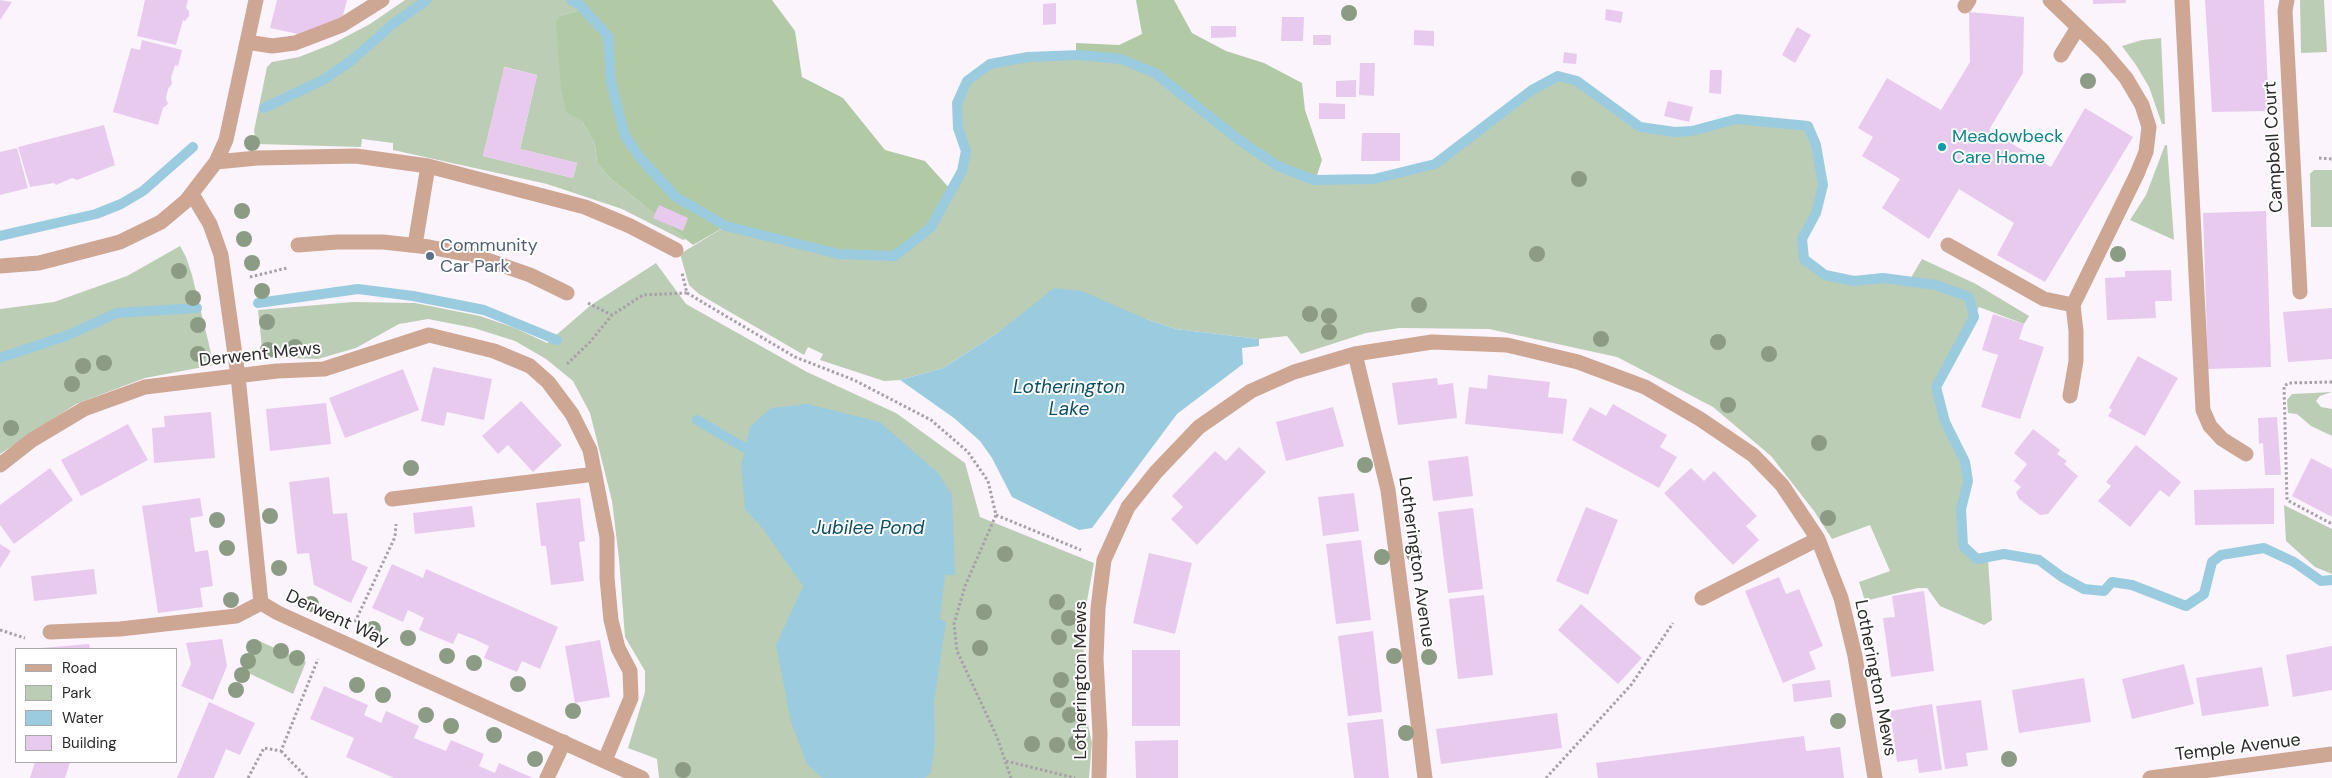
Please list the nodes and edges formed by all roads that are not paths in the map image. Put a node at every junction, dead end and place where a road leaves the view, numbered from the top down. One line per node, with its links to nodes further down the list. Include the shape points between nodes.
1 (256, 0): 7 (street)
2 (382, 0): 7 (street, via 342,25 296,43 272,46)
3 (2050, 0): 6 (street)
4 (2182, 0): 23 (street, via 2203,410 2210,426 2222,439)
5 (2287, 0): 17 (street, Campbell Court)
6 (2077, 29): 8 (street); 19 (street, via 2103,51 2126,78 2142,105 2149,127 2146,152 2138,174)
7 (247, 42): 9 (street, via 226,140)
8 (2061, 54)
9 (216, 162): 10 (street, via 356,156); 11 (street)
10 (428, 166): 13 (street); 15 (street, via 585,207)
11 (192, 194): 16 (street, via 161,222 120,242 39,263); 21 (street, Derwent Way, via 210,224 218,247)
12 (298, 245): 13 (street, via 337,242)
13 (415, 245): 18 (street, via 476,256 530,275)
14 (1948, 245): 19 (street, via 2044,299)
15 (676, 250)
16 (0, 266)
17 (2300, 292)
18 (568, 293)
19 (2073, 305): 22 (street, via 2076,361)
20 (1354, 354): 27 (street, Lotherington Mews, via 1432,342 1507,345 1578,362 1645,387 1753,455 1782,485); 36 (street, Lotherington Mews, via 1294,372 1252,391 1199,427 1128,507 1104,560 1098,608); 37 (street, Lotherington Avenue, via 1388,490)
21 (238, 376): 24 (street, Derwent Mews, via 145,387 84,409 32,440); 25 (street, Derwent Mews, via 324,369 429,335 494,351 530,366 548,382 572,414 590,450); 29 (street, Derwent Way)
22 (2070, 396)
23 (2246, 454)
24 (0, 465)
25 (595, 474): 26 (street); 33 (street, Derwent Mews, via 606,537 611,620 618,648 630,671 632,698)
26 (392, 499)
27 (1818, 539): 28 (street); 38 (street, Lotherington Mews, via 1841,598 1855,656)
28 (1702, 598)
29 (261, 603): 30 (street, via 236,616 120,629); 31 (street, Derwent Way)
30 (50, 632)
31 (564, 742): 33 (street, Derwent Way); 34 (street)
32 (2332, 754): 39 (street, Temple Avenue)
33 (605, 760): 35 (street, Derwent Way)
34 (547, 778)
35 (642, 778)
36 (1098, 778)
37 (1426, 778)
38 (1875, 778)
39 (2150, 778)

